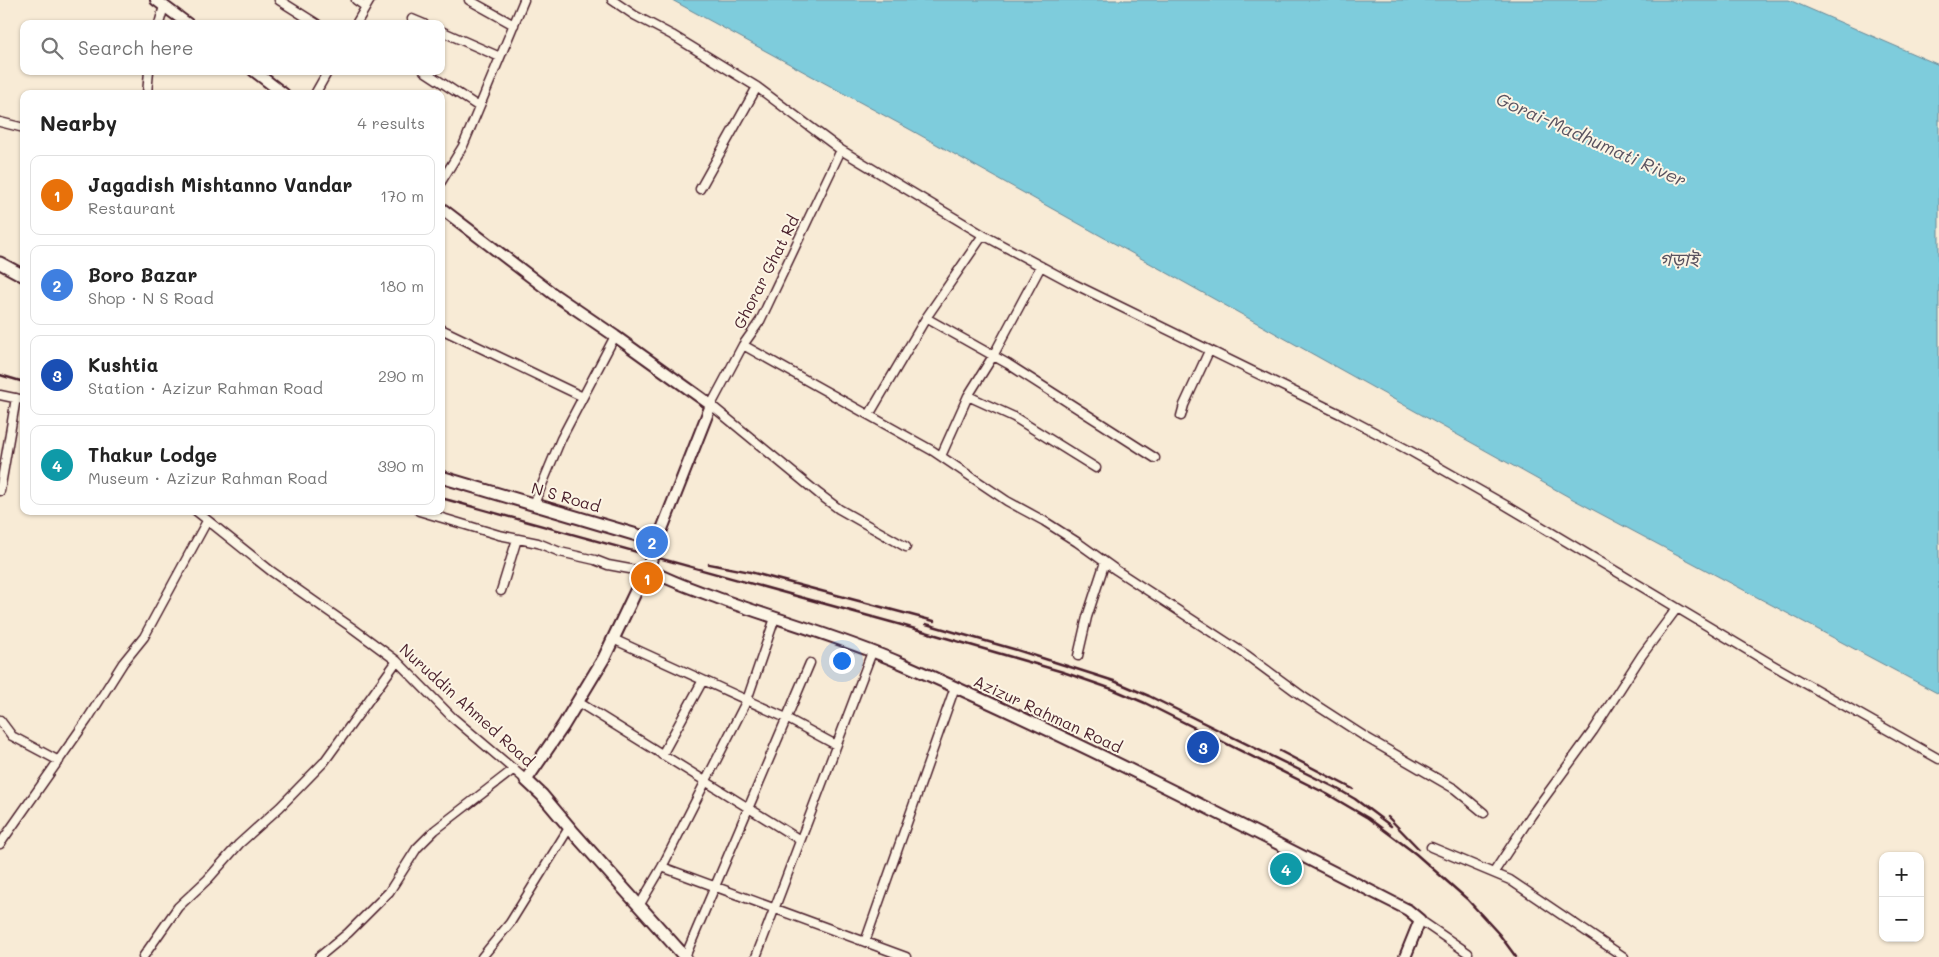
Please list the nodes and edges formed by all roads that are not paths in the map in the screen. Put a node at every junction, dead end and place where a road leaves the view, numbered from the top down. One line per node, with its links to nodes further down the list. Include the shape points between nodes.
1 (279, 0): 11 (street)
2 (356, 0): 7 (street)
3 (469, 0): 14 (street)
4 (524, 0): 14 (street)
5 (612, 0): 21 (street)
6 (160, 3): 9 (street); 10 (street)
7 (368, 3): 12 (street)
8 (412, 18): 13 (street)
9 (159, 20)
10 (183, 20)
11 (311, 20)
12 (358, 20)
13 (416, 20)
14 (514, 25): 16 (street)
15 (445, 33): 16 (street)
16 (500, 57): 25 (street)
17 (149, 75): 22 (street)
18 (259, 75): 23 (street)
19 (326, 75): 24 (street)
20 (430, 75): 25 (street)
21 (757, 87): 28 (street); 30 (street)
22 (148, 90)
23 (279, 90)
24 (317, 90)
25 (479, 107): 29 (street, via 463,146)
26 (0, 122): 27 (street)
27 (20, 127)
28 (841, 150): 32 (street); 39 (street, Ghorar Ghat Rd, via 760,321)
29 (445, 175)
30 (700, 189)
31 (445, 211): 38 (street, via 552,293)
32 (983, 235): 34 (street); 36 (street)
33 (0, 263): 35 (main road)
34 (1041, 266): 40 (street); 41 (street)
35 (20, 274)
36 (926, 318): 41 (street); 47 (street)
37 (445, 331): 44 (street)
38 (615, 336): 44 (street); 46 (street)
39 (743, 345): 46 (street, Ghorar Ghat Rd); 47 (street)
40 (1209, 351): 48 (street); 64 (street, via 1412,452)
41 (993, 356): 43 (street); 50 (street)
42 (0, 395): 45 (street)
43 (968, 396): 49 (street); 51 (street, via 1014,416)
44 (583, 397): 54 (street)
45 (20, 399): 53 (street)
46 (711, 405): 59 (street); 60 (street, via 839,509)
47 (869, 415): 49 (street)
48 (1181, 416)
49 (941, 456): 61 (street)
50 (1155, 458)
51 (1096, 468)
52 (445, 478): 54 (main road, N S Road)
53 (0, 491)
54 (534, 504): 59 (main road, N S Road, via 646,538)
55 (200, 515): 57 (street, Nuruddin Ahmed Road)
56 (433, 515): 58 (street)
57 (207, 521): 69 (street, Nuruddin Ahmed Road); 80 (street, via 144,638 123,663)
58 (517, 539): 62 (street, via 608,566); 63 (street)
59 (655, 547): 62 (main road)
60 (906, 547)
61 (1105, 562): 68 (street); 85 (street, via 1367,738 1455,789)
62 (647, 570): 65 (street, Azizur Rahman Road); 66 (main road)
63 (501, 591)
64 (1677, 608): 79 (street); 91 (street)
65 (775, 618): 67 (street, Azizur Rahman Road); 73 (street)
66 (613, 639): 71 (street); 74 (main road)
67 (872, 652): 72 (street, Azizur Rahman Road); 77 (street)
68 (1078, 656)
69 (397, 661): 81 (street, Nuruddin Ahmed Road, via 452,717); 98 (street, via 324,762 178,907)
70 (810, 663): 75 (street)
71 (704, 680): 73 (street); 78 (street)
72 (955, 687): 95 (street, Azizur Rahman Road, via 1248,828 1408,910); 96 (street)
73 (747, 700): 75 (street); 83 (street)
74 (578, 702): 78 (street); 82 (main road)
75 (786, 718): 77 (street); 84 (street)
76 (0, 720): 80 (street, via 12,736)
77 (836, 745): 87 (street)
78 (662, 755): 83 (street)
79 (1939, 759)
80 (59, 761): 88 (street)
81 (514, 769): 82 (street, Nuruddin Ahmed Road); 99 (street, via 435,830 417,848 389,892 348,933)
82 (526, 780): 86 (main road, Nuruddin Ahmed Road)
83 (704, 782): 84 (street); 90 (street)
84 (748, 808): 87 (street); 92 (street)
85 (1484, 812)
86 (570, 828): 93 (main road, Nuruddin Ahmed Road); 100 (street, via 510,923)
87 (800, 840): 94 (street)
88 (0, 844)
89 (1431, 847): 91 (street)
90 (662, 868): 92 (street); 93 (street)
91 (1494, 872): 105 (street)
92 (715, 886): 94 (street); 101 (street)
93 (639, 906): 101 (main road, Nuruddin Ahmed Road)
94 (774, 908): 96 (street); 102 (street)
95 (1420, 920): 97 (street); 104 (street)
96 (864, 942): 103 (street)
97 (1468, 952)
98 (143, 957)
99 (318, 957)
100 (482, 957)
101 (685, 957)
102 (756, 957)
103 (906, 957)
104 (1405, 957)
105 (1624, 957)

